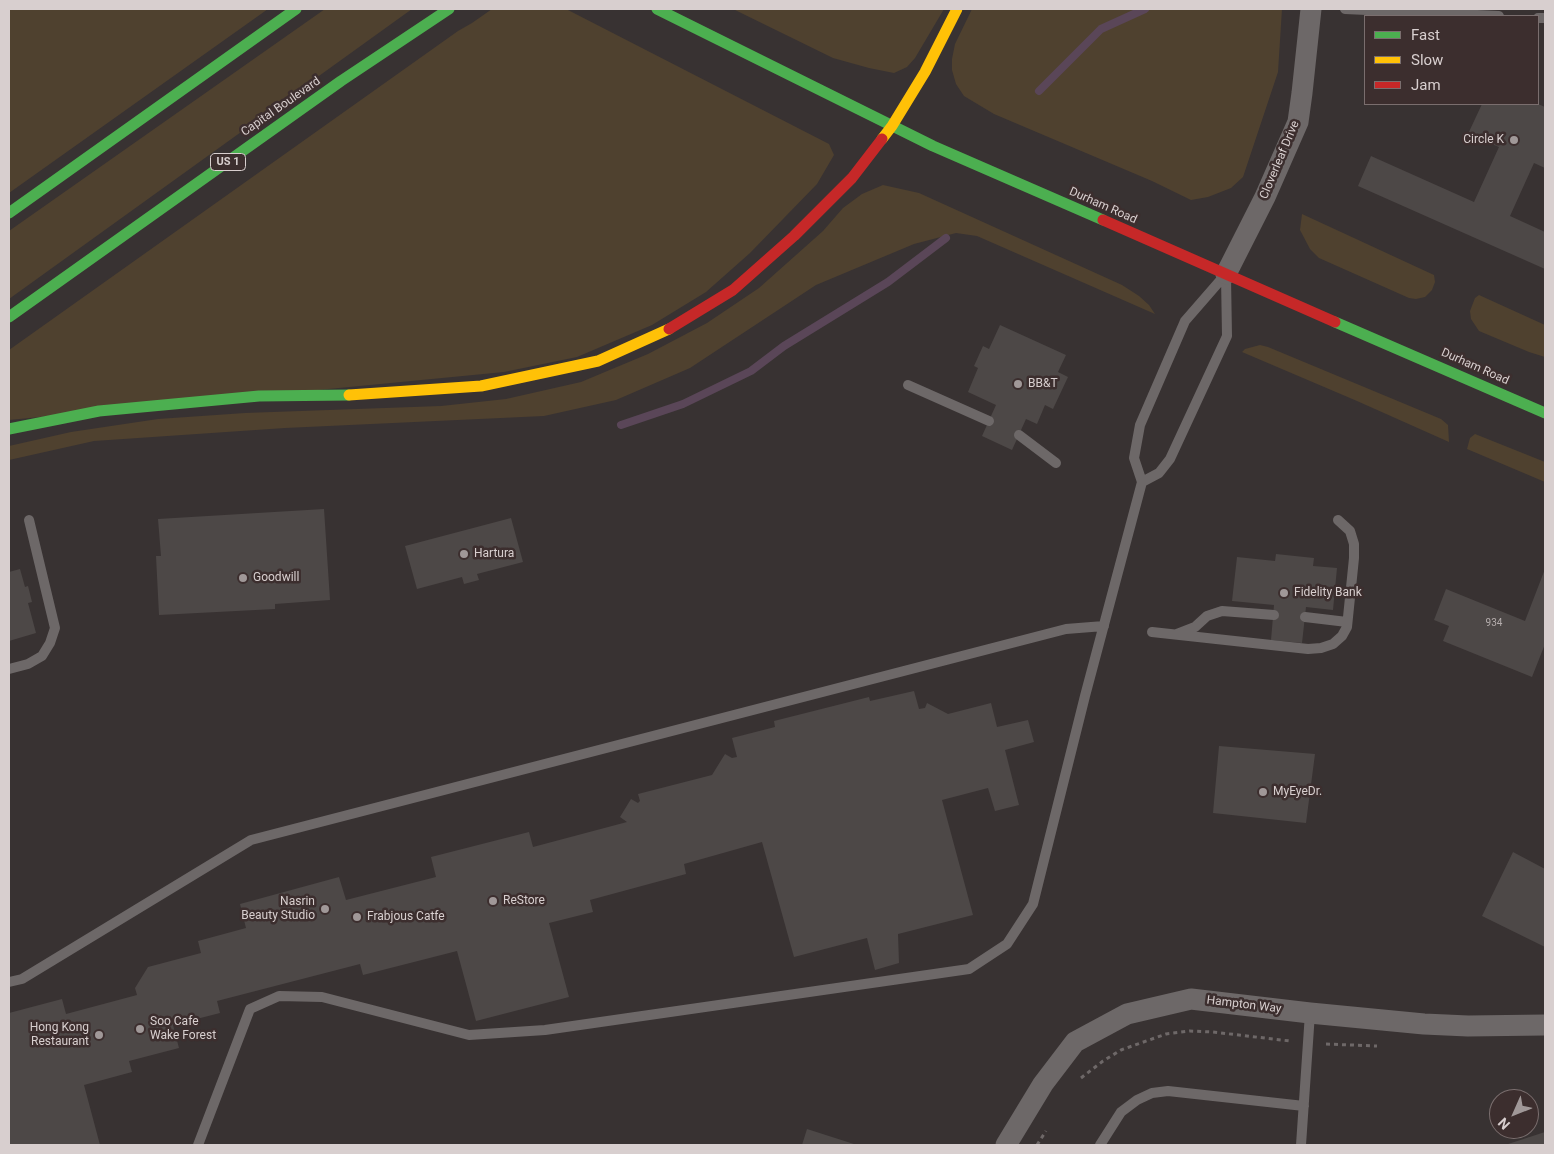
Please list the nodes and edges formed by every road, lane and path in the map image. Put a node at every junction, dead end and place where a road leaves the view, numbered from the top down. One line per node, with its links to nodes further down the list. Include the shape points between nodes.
1 (296, 9): 10 (main road)
2 (449, 9): 12 (main road, Capital Boulevard / US 1, via 341,81)
3 (657, 9): 9 (main road, Durham Road)
4 (957, 9): 9 (main road, via 925,72)
5 (1310, 9): 11 (street, Cloverleaf Drive, via 1298,122)
6 (1345, 9): 7 (lane)
7 (1382, 10): 8 (lane)
8 (1480, 15)
9 (892, 126): 11 (main road, Durham Road); 16 (main road, via 852,178 733,290 669,329 598,361 481,386 361,395 259,396 98,411)
10 (9, 213)
11 (1226, 274): 14 (main road, Durham Road); 19 (lane, via 1185,321 1140,425 1134,458); 19 (lane, via 1227,336 1170,459 1159,473)
12 (9, 317)
13 (908, 385): 15 (lane)
14 (1545, 413)
15 (989, 421)
16 (9, 429)
17 (1019, 435): 18 (lane)
18 (1056, 463)
19 (1142, 482): 25 (lane)
20 (29, 520): 28 (lane, via 55,628 42,656)
21 (1338, 520): 24 (lane, via 1350,531 1354,544)
22 (1274, 615): 27 (lane, via 1222,611 1208,616 1189,630)
23 (1305, 618): 24 (lane)
24 (1347, 622): 27 (lane, via 1342,636 1333,644 1315,649)
25 (1104, 626): 29 (lane, via 1066,628 251,840 22,979); 38 (lane, via 1032,904 1007,944 969,968 545,1030 469,1035 322,997 279,996 250,1009)
26 (1152, 632): 27 (lane)
27 (1173, 635)
28 (9, 669)
29 (9, 982)
30 (1310, 1013): 31 (street, Hampton Way, via 1424,1024); 36 (lane); 39 (street, Hampton Way, via 1191,999 1126,1014 1075,1042 1043,1084)
31 (1545, 1025)
32 (1286, 1040): 35 (path, via 1213,1032 1166,1034 1121,1050)
33 (1331, 1044): 34 (path)
34 (1381, 1046)
35 (1078, 1081)
36 (1304, 1106): 41 (lane, via 1168,1091 1152,1093 1121,1112); 42 (lane)
37 (1047, 1129): 40 (path)
38 (198, 1145)
39 (1006, 1145)
40 (1037, 1145)
41 (1100, 1145)
42 (1301, 1145)

